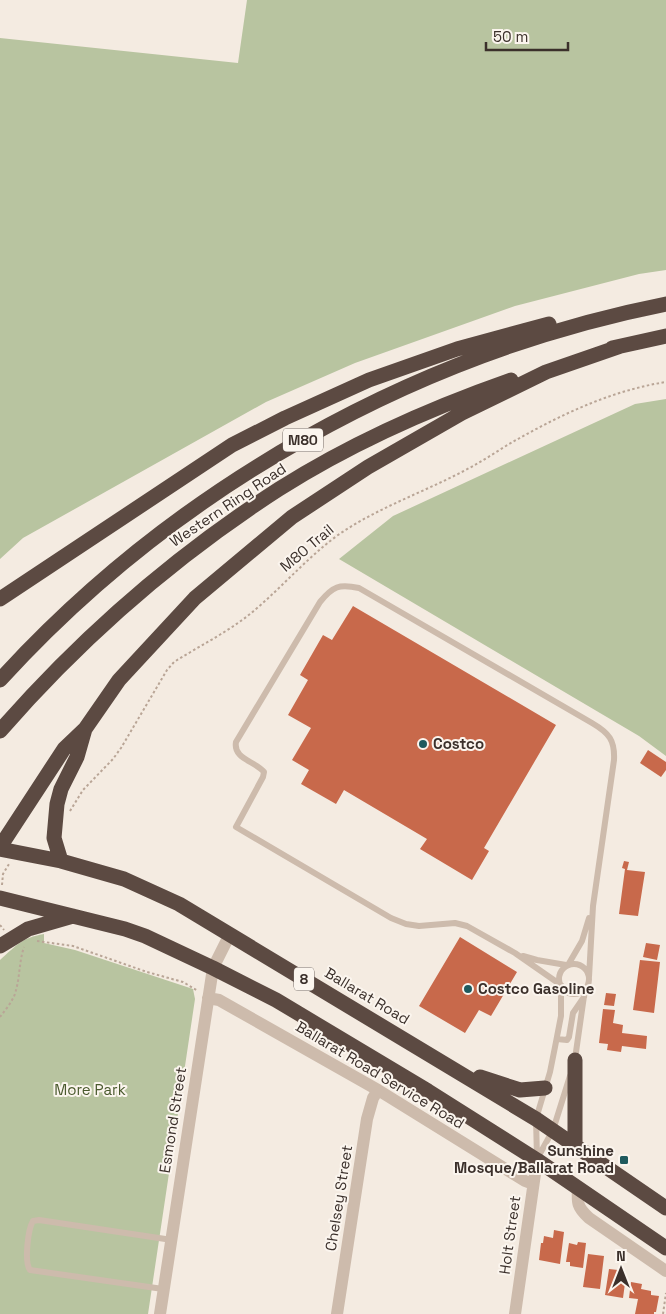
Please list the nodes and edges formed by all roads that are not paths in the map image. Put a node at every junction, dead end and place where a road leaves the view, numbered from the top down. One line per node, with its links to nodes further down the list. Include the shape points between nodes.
1 (666, 302): 4 (highway, via 612,307 457,349 369,380 232,445); 5 (highway, Western Ring Road / M80, via 571,326 430,376 314,433 181,517 102,580)
2 (666, 336): 3 (highway, Western Ring Road / M80)
3 (621, 346): 6 (highway, via 546,372 462,413 368,466 292,517 195,598 119,680); 7 (highway, Western Ring Road / M80, via 570,360 452,403 347,450 280,489 168,568 38,687)
4 (0, 599)
5 (0, 680)
6 (85, 728): 8 (highway, via 64,749); 9 (highway, via 77,757 57,804 54,838)
7 (0, 731)
8 (0, 848): 9 (highway, Ballarat Road / 8)
9 (61, 861): 13 (highway, Ballarat Road / 8, via 124,879 179,904)
10 (0, 898): 12 (highway, 8)
11 (593, 906): 15 (lane, via 614,760 612,739 605,731 359,588 337,586 320,602 236,742 238,754 264,772 236,827 391,918 419,926 448,923 466,926); 16 (lane, via 582,941); 18 (lane)
12 (75, 916): 14 (highway, via 28,929); 17 (highway, 8, via 145,936)
13 (230, 934): 17 (street, Esmond Street); 25 (highway, Ballarat Road / 8)
14 (0, 946)
15 (515, 954): 16 (lane); 19 (lane)
16 (567, 965): 18 (lane, via 581,965); 19 (lane, via 560,973)
17 (214, 968): 22 (street, Esmond Street); 31 (highway, 8, via 276,1000)
18 (589, 977): 20 (lane)
19 (561, 986): 20 (lane, via 574,994); 23 (lane)
20 (587, 986): 21 (lane)
21 (584, 996): 23 (lane, via 573,1013 569,1037 567,1040); 24 (lane)
22 (208, 998): 27 (street, Ballarat Road Service Road, via 219,1000); 35 (street, Esmond Street)
23 (557, 1039): 26 (lane)
24 (575, 1060): 29 (lane); 30 (highway)
25 (444, 1063): 26 (highway, via 515,1089); 28 (highway, Ballarat Road / 8)
26 (545, 1088): 28 (lane)
27 (378, 1090): 32 (street, Ballarat Road Service Road); 40 (street, Chelsey Street, via 367,1119)
28 (536, 1119): 29 (highway, Ballarat Road / 8); 31 (lane)
29 (553, 1130): 30 (highway, Ballarat Road / 8); 31 (lane)
30 (575, 1146): 34 (highway, Ballarat Road / 8)
31 (537, 1160): 32 (street, Holt Street); 33 (highway, 8)
32 (533, 1184): 41 (street, Holt Street)
33 (578, 1187): 36 (highway, 8); 37 (street, via 579,1209)
34 (666, 1208)
35 (172, 1240): 38 (street, Esmond Street); 38 (lane, via 39,1220 33,1221 30,1227 26,1262 30,1270)
36 (666, 1248)
37 (666, 1271)
38 (163, 1289): 39 (street, Esmond Street)
39 (160, 1314)
40 (337, 1314)
41 (514, 1314)

